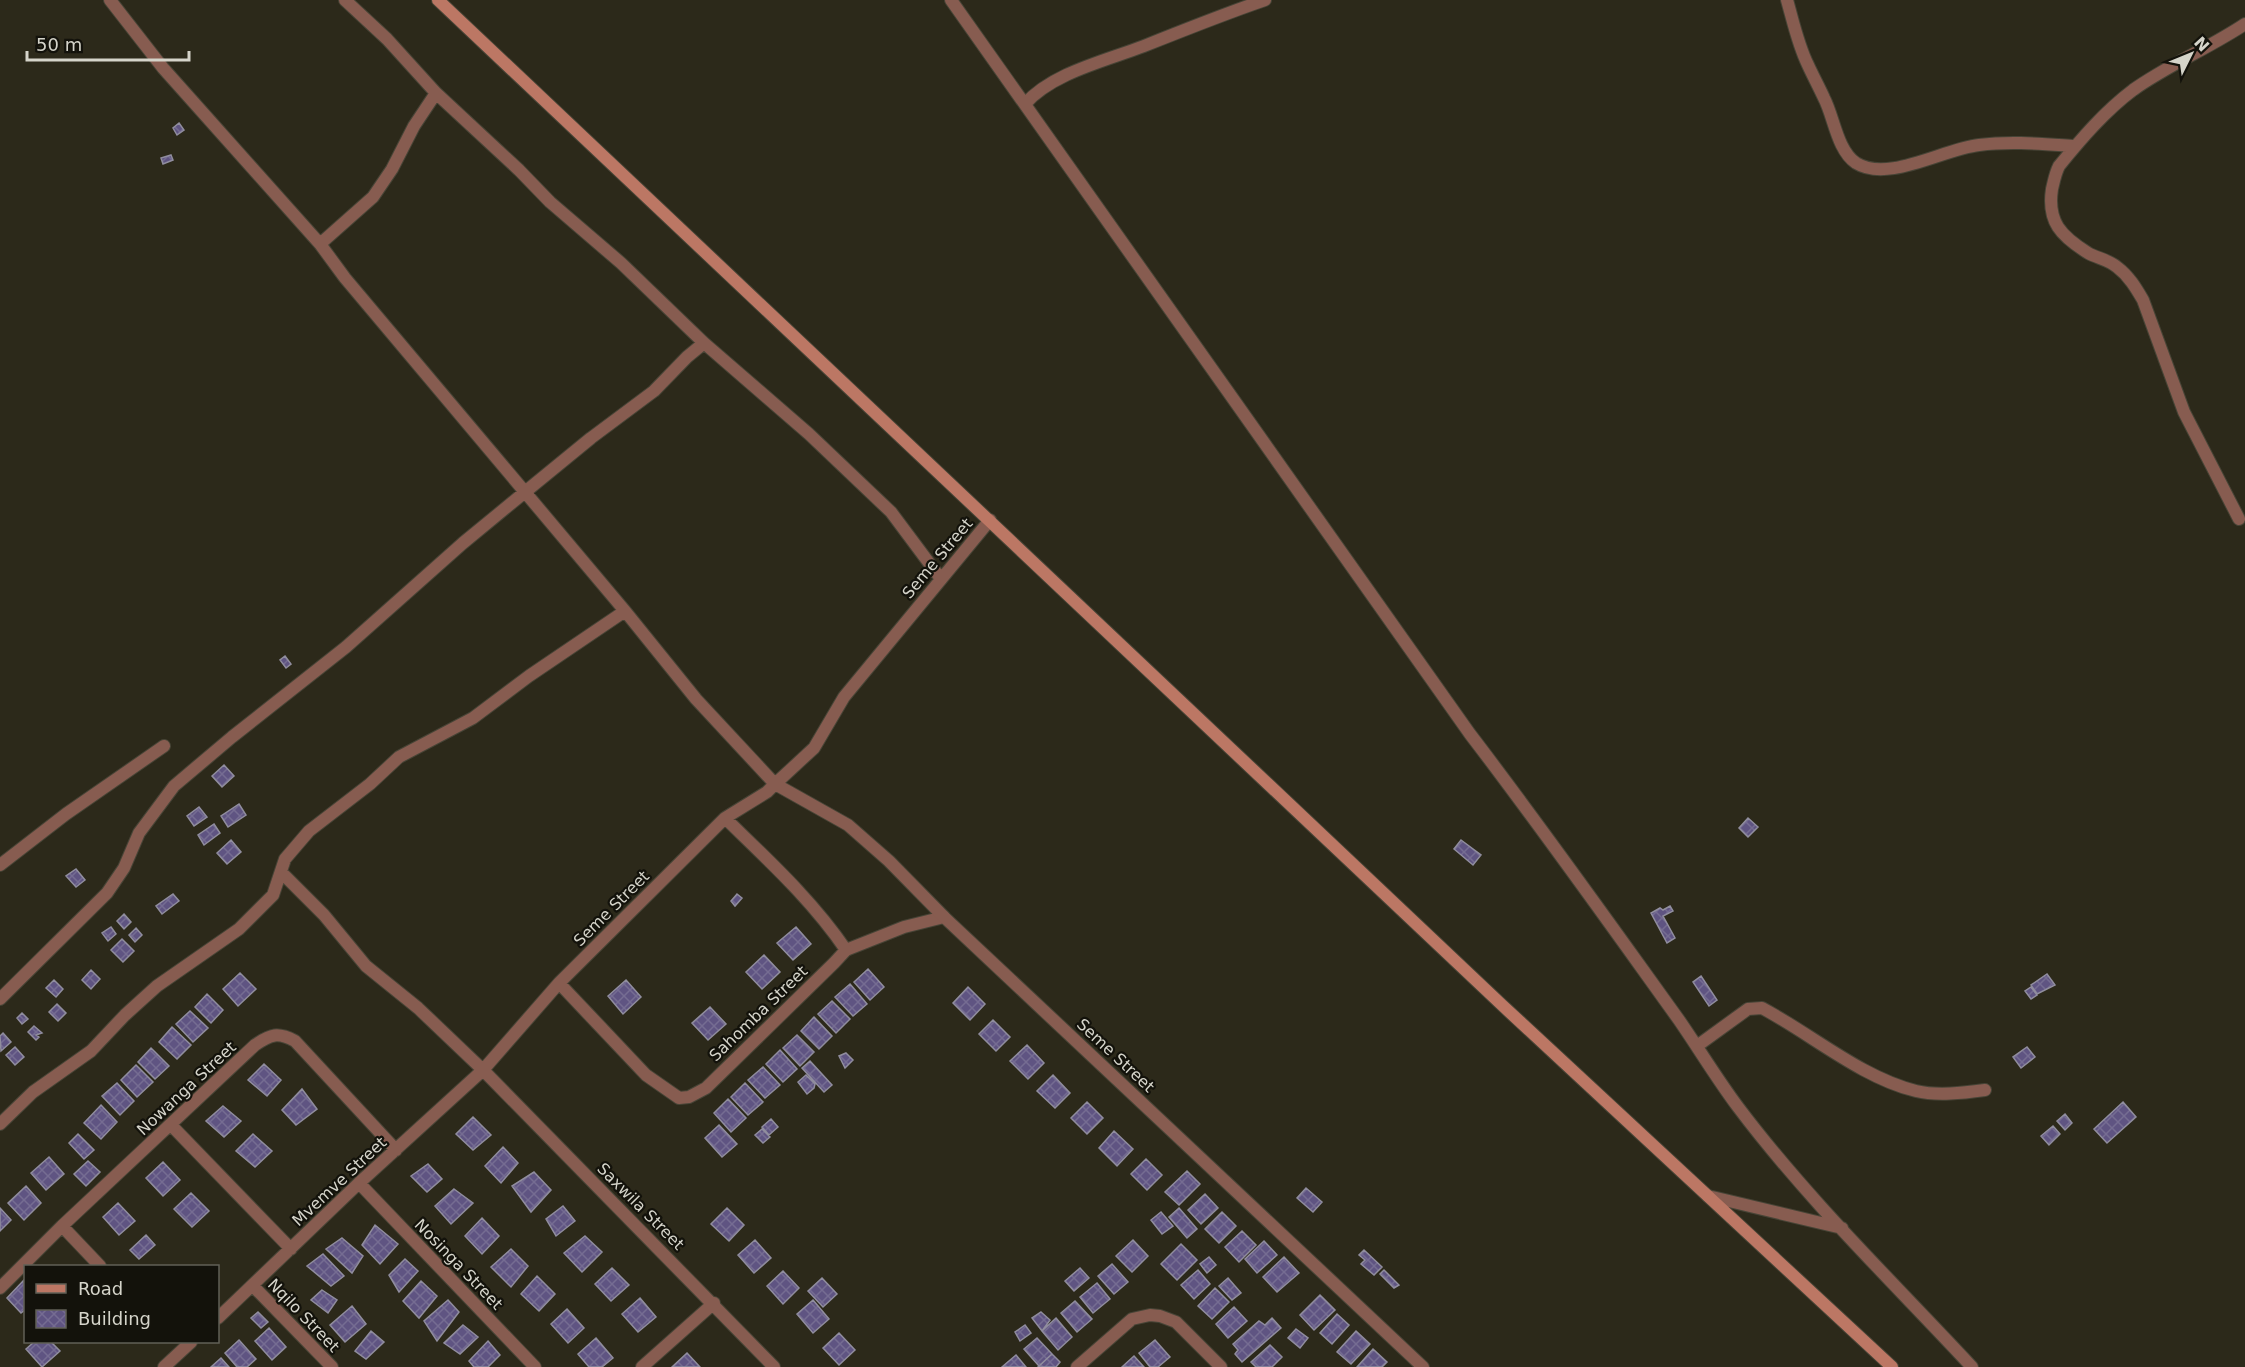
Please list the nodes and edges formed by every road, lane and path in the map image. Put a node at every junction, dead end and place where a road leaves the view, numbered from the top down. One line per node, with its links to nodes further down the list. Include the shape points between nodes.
1 (110, 0): 11 (street, via 163,68)
2 (345, 0): 8 (street)
3 (438, 0): 15 (main road)
4 (951, 0): 9 (street)
5 (1265, 0): 9 (street, via 1065,76 1042,87)
6 (1787, 0): 10 (street, via 1806,63 1846,151 1856,162 1874,170 1890,170 1978,145 2020,142)
7 (2245, 24): 10 (street, via 2133,90)
8 (436, 93): 11 (street, via 373,197); 12 (street)
9 (1025, 104): 27 (street, via 1470,734)
10 (2075, 146): 14 (street, via 2055,173 2050,203 2055,223 2062,234 2090,254 2118,267 2135,287 2184,412)
11 (320, 244): 13 (street)
12 (704, 343): 13 (street, via 654,391); 16 (street, via 891,512)
13 (525, 492): 17 (street); 26 (street, via 346,647 174,786 139,833 124,868 107,893)
14 (2239, 519)
15 (990, 520): 16 (street, Seme Street); 34 (main road)
16 (941, 579): 19 (street, Seme Street, via 844,697 814,748)
17 (625, 611): 19 (street, via 696,699); 22 (street, via 473,718 399,757 309,831 285,859)
18 (164, 746): 21 (street)
19 (775, 784): 20 (street, Seme Street); 23 (street, Seme Street, via 848,825)
20 (725, 818): 24 (street, via 804,895); 25 (street, Seme Street)
21 (0, 865)
22 (281, 872): 28 (street, Saxwila Street, via 324,915 366,966 418,1008); 30 (street, via 273,895 239,929 157,986 91,1051 33,1092)
23 (945, 917): 24 (street, via 904,927); 53 (street, Seme Street)
24 (846, 950): 25 (street, Sahomba Street, via 706,1088 689,1097 671,1094 646,1075)
25 (559, 983): 28 (street, Seme Street)
26 (0, 999)
27 (1697, 1047): 29 (street, via 1748,1009 1762,1008 1899,1085 1929,1092); 36 (street, via 1750,1123)
28 (483, 1070): 32 (street, Mvemve Street); 41 (street, Saxwila Street)
29 (1985, 1090)
30 (0, 1124)
31 (171, 1125): 32 (street, Nowanga Street, via 255,1045 276,1034 295,1041); 35 (street, Nowanga Street); 37 (street)
32 (396, 1150): 33 (street, Mvemve Street)
33 (359, 1183): 37 (street, Mvemve Street); 48 (street, Nosinga Street)
34 (1708, 1196): 36 (street); 54 (main road)
35 (62, 1226): 38 (street); 40 (street, Nowanga Street)
36 (1842, 1228): 55 (street)
37 (291, 1249): 39 (street, Mvemve Street)
38 (99, 1265)
39 (253, 1286): 42 (street, Mvemve Street); 47 (street, Nqilo Street)
40 (0, 1288)
41 (714, 1304): 49 (street); 50 (street, Saxwila Street)
42 (219, 1317)
43 (173, 1343): 45 (street)
44 (189, 1343): 45 (street)
45 (181, 1351): 46 (street)
46 (164, 1367)
47 (332, 1367)
48 (536, 1367)
49 (642, 1367)
50 (774, 1367)
51 (1077, 1367): 52 (street, via 1132,1318 1150,1316 1176,1322)
52 (1221, 1367)
53 (1423, 1367)
54 (1892, 1367)
55 (1972, 1367)

